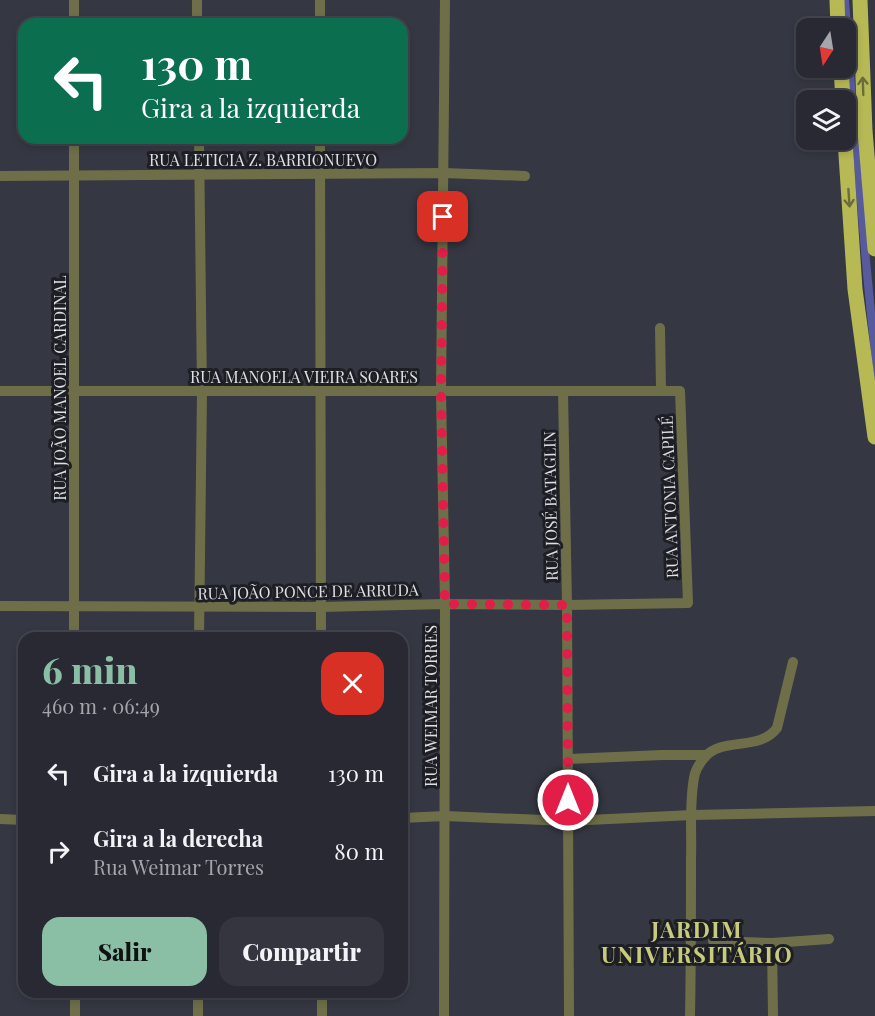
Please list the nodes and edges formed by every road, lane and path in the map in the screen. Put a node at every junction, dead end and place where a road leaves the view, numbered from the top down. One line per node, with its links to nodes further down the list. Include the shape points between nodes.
1 (74, 0): 7 (street)
2 (197, 0): 8 (street)
3 (320, 0): 9 (street)
4 (445, 0): 19 (street, RUA WEIMAR TORRES)
5 (837, 0): 10 (highway)
6 (860, 0): 15 (highway, one-way to 6)
7 (74, 18)
8 (197, 18)
9 (320, 18)
10 (838, 18)
11 (74, 144): 20 (street, RUA JOÃO MANOEL CARDINAL)
12 (199, 144): 17 (street)
13 (320, 144): 18 (street)
14 (845, 150): 16 (highway)
15 (867, 164): 16 (street); 23 (highway)
16 (846, 165): 33 (highway, one-way to 33, via 855,289)
17 (199, 174): 18 (street, RUA LETICIA Z. BARRIONUEVO); 20 (street, RUA LETICIA Z. BARRIONUEVO); 28 (street)
18 (320, 174): 19 (street, RUA LETICIA Z. BARRIONUEVO); 29 (street)
19 (444, 174): 22 (street, RUA LETICIA Z. BARRIONUEVO); 32 (street, RUA WEIMAR TORRES)
20 (74, 175): 21 (street, RUA LETICIA Z. BARRIONUEVO); 27 (street, RUA JOÃO MANOEL CARDINAL)
21 (0, 176)
22 (525, 176)
23 (875, 249)
24 (660, 328): 25 (street)
25 (661, 390): 30 (street, RUA MANOELA VIEIRA SOARES); 31 (street, RUA MANOELA VIEIRA SOARES)
26 (0, 391): 27 (street, RUA MANOELA VIEIRA SOARES)
27 (75, 391): 28 (street, RUA MANOELA VIEIRA SOARES); 38 (street, RUA JOÃO MANOEL CARDINAL)
28 (202, 391): 29 (street, RUA MANOELA VIEIRA SOARES); 39 (street)
29 (321, 391): 32 (street, RUA MANOELA VIEIRA SOARES); 40 (street)
30 (563, 391): 32 (street, RUA MANOELA VIEIRA SOARES); 36 (street, RUA JOSÉ BATAGLIN)
31 (680, 391): 34 (street, RUA ANTONIA CAPILÉ)
32 (441, 392): 35 (street, RUA WEIMAR TORRES)
33 (875, 437)
34 (688, 603): 36 (street, RUA JOÃO PONCE DE ARRUDA)
35 (445, 604): 36 (street, RUA JOÃO PONCE DE ARRUDA); 40 (street, RUA JOÃO PONCE DE ARRUDA); 49 (street, RUA WEIMAR TORRES)
36 (567, 605): 46 (street, RUA JOSÉ BATAGLIN)
37 (0, 606): 38 (street, RUA JOÃO PONCE DE ARRUDA)
38 (74, 607): 39 (street, RUA JOÃO PONCE DE ARRUDA); 41 (street, RUA JOÃO MANOEL CARDINAL)
39 (198, 607): 40 (street, RUA JOÃO PONCE DE ARRUDA); 42 (street)
40 (321, 607): 43 (street)
41 (74, 632)
42 (199, 632)
43 (321, 632)
44 (793, 662): 45 (street, via 772,735 718,748)
45 (706, 755): 46 (street); 48 (street, via 694,777)
46 (568, 759): 53 (street, RUA JOSÉ BATAGLIN)
47 (875, 811): 48 (street)
48 (692, 815): 53 (street); 65 (street)
49 (445, 816): 50 (street); 53 (street); 63 (street, RUA WEIMAR TORRES)
50 (408, 818)
51 (0, 819): 52 (street)
52 (18, 820)
53 (568, 821): 64 (street, RUA JOSÉ BATAGLIN)
54 (829, 939): 56 (street)
55 (713, 941): 56 (street)
56 (772, 943): 66 (street)
57 (75, 998): 60 (street)
58 (198, 998): 61 (street)
59 (322, 998): 62 (street)
60 (75, 1016)
61 (198, 1016)
62 (322, 1016)
63 (444, 1016)
64 (569, 1016)
65 (690, 1016)
66 (773, 1016)

